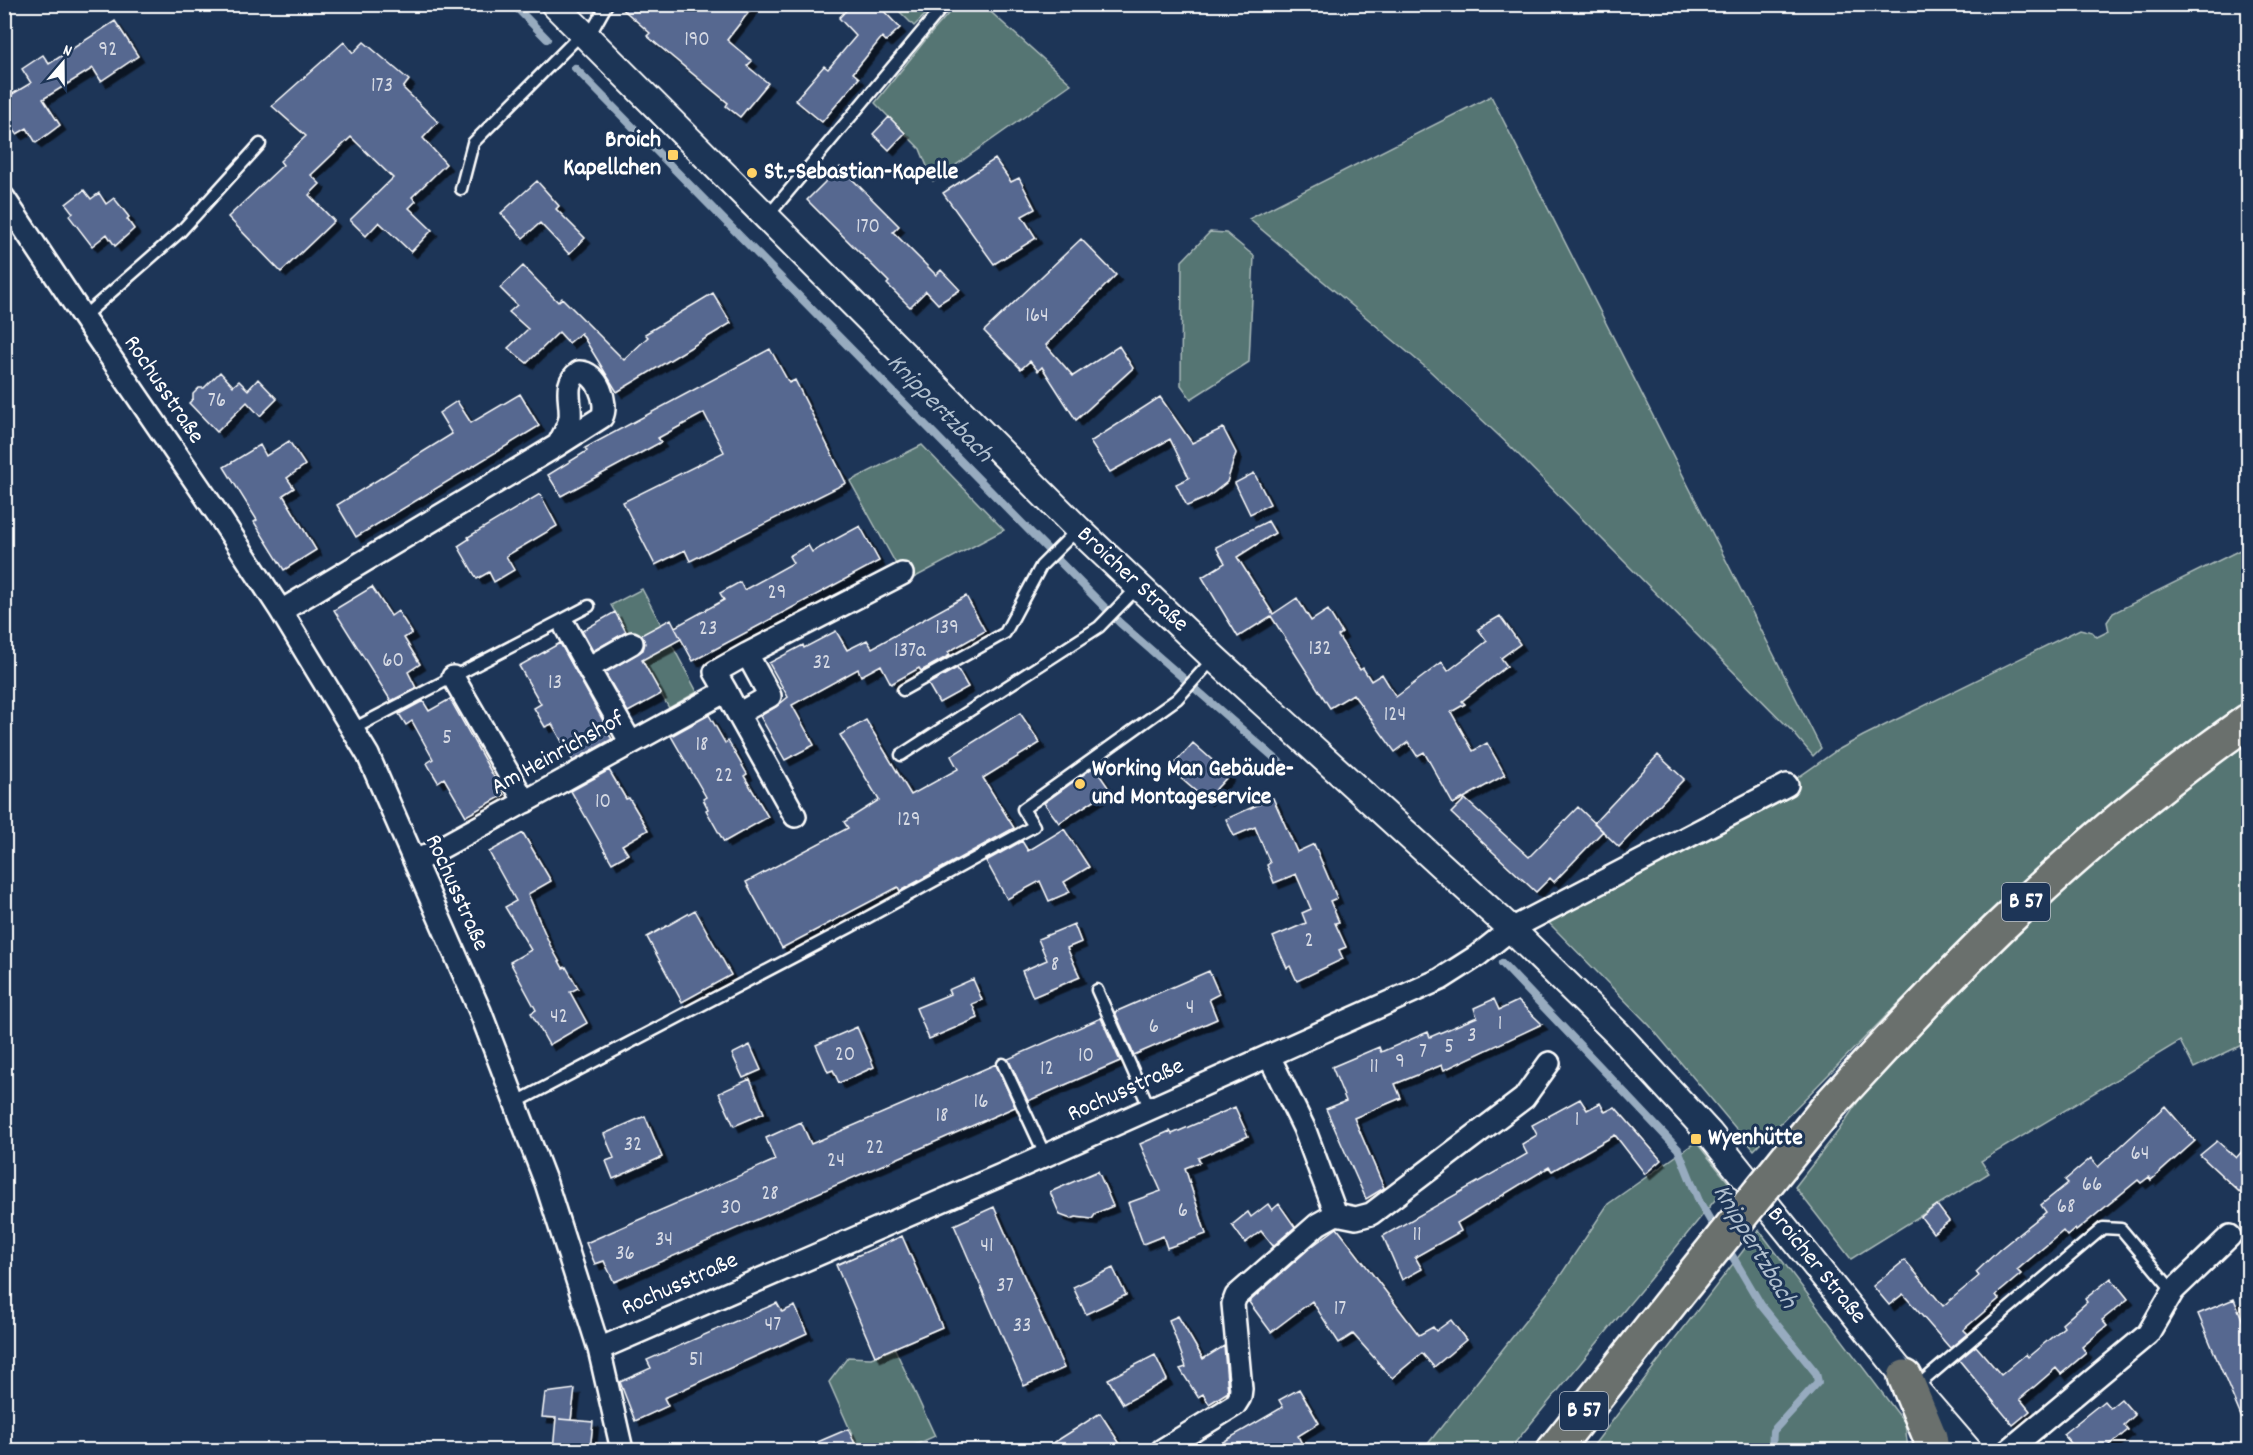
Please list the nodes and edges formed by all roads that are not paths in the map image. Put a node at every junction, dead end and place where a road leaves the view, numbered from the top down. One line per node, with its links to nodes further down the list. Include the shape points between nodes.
1 (554, 4): 4 (street, Broicher Straße)
2 (607, 4): 4 (lane, via 593,29)
3 (945, 4): 8 (lane)
4 (584, 35): 6 (lane, via 473,144); 8 (street, Broicher Straße)
5 (260, 144): 9 (lane, via 181,231)
6 (461, 189)
7 (4, 198): 9 (street, Rochusstraße)
8 (766, 218): 11 (street, Broicher Straße)
9 (83, 317): 15 (street, Rochusstraße)
10 (558, 445): 15 (street)
11 (1071, 536): 13 (street, Broicher Straße); 22 (lane, via 1041,566 1005,633)
12 (902, 574): 18 (street)
13 (1131, 594): 19 (street, Broicher Straße); 28 (lane, via 1099,627)
14 (589, 606): 21 (lane)
15 (281, 611): 26 (street, Rochusstraße)
16 (566, 628): 20 (street)
17 (633, 643): 20 (street)
18 (747, 654): 23 (street, via 715,672); 24 (street, via 770,696)
19 (1208, 665): 33 (street, Broicher Straße); 38 (lane, via 1179,697 1023,809 1034,826)
20 (588, 668): 27 (street)
21 (453, 677): 26 (lane); 30 (street)
22 (903, 690)
23 (726, 691): 24 (street); 27 (street, Am Heinrichshof)
24 (738, 714): 31 (street)
25 (2248, 721): 48 (main road, B 57, bridge, via 2119,820 2019,908 1908,1021 1828,1107)
26 (353, 729): 32 (street, Rochusstraße)
27 (631, 743): 30 (street, Am Heinrichshof)
28 (901, 755)
29 (1787, 785): 33 (street)
30 (525, 802): 32 (street, Am Heinrichshof)
31 (795, 816)
32 (415, 862): 38 (street, Rochusstraße)
33 (1511, 929): 35 (street, Rochusstraße, via 1440,979); 45 (street, Broicher Straße, via 1617,1033 1709,1133)
34 (1097, 990): 39 (lane)
35 (1269, 1056): 39 (street, Rochusstraße); 41 (street, via 1304,1128)
36 (1549, 1063): 41 (street, via 1524,1098 1371,1214 1356,1218)
37 (1003, 1064): 40 (lane)
38 (515, 1103): 44 (street, Rochusstraße, via 546,1182)
39 (1150, 1109): 40 (street, Rochusstraße)
40 (1045, 1155): 44 (street, Rochusstraße)
41 (1336, 1214): 47 (street, via 1318,1224 1236,1296 1233,1304 1240,1397 1234,1405)
42 (2230, 1236): 43 (street)
43 (2173, 1291): 45 (lane, via 2121,1229 2103,1228); 51 (street, via 2148,1334)
44 (599, 1349): 46 (street)
45 (1910, 1382): 49 (main road); 50 (street, Broicher Straße)
46 (622, 1450)
47 (1162, 1450)
48 (1554, 1450)
49 (1932, 1450)
50 (1968, 1450)
51 (2009, 1450)

